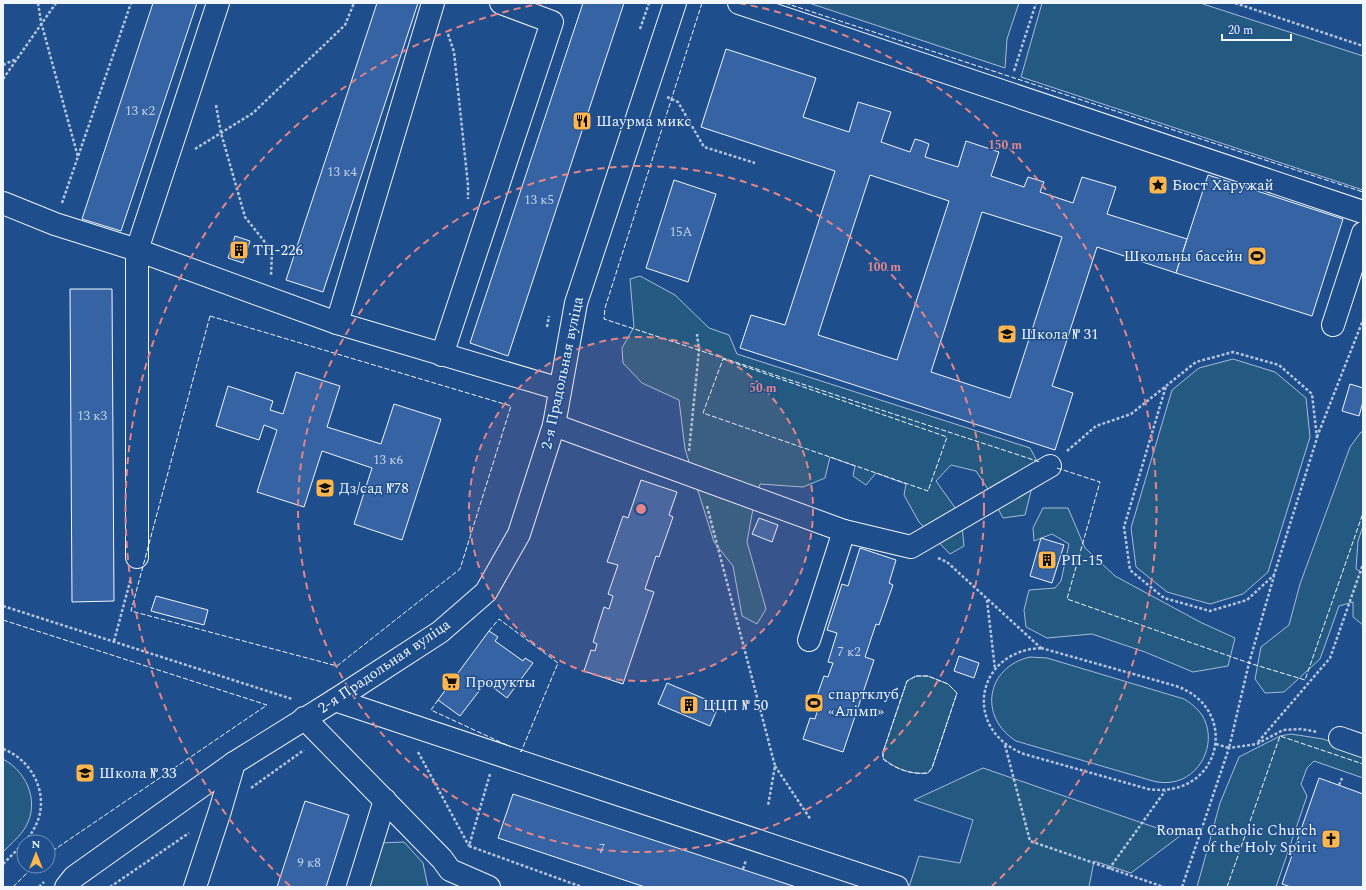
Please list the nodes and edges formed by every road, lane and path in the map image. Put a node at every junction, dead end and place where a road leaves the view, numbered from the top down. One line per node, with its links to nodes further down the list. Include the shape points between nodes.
1 (38, 3): 12 (path)
2 (56, 3): 12 (path)
3 (131, 3): 22 (path)
4 (218, 3): 24 (street)
5 (354, 3): 21 (path, via 345,25 252,113)
6 (433, 3): 33 (street)
7 (501, 3): 36 (street, via 552,22)
8 (675, 3): 38 (street, 2-я Прадольная вуліца, via 576,303)
9 (739, 3): 18 (street)
10 (1036, 3): 18 (path)
11 (1235, 3): 14 (path)
12 (41, 22): 15 (path); 22 (path)
13 (447, 31): 25 (path, via 454,52)
14 (1363, 46)
15 (16, 59): 16 (path); 17 (path)
16 (3, 65)
17 (3, 79)
18 (1007, 93): 27 (street)
19 (661, 94): 23 (path, via 678,102 704,147)
20 (216, 105): 21 (path)
21 (221, 133): 24 (path); 31 (path, via 245,217 272,251)
22 (78, 158): 28 (path)
23 (755, 163)
24 (164, 169): 30 (street)
25 (468, 200)
26 (3, 203): 28 (street)
27 (1363, 212)
28 (55, 224): 30 (street)
29 (1363, 233): 34 (street)
30 (137, 250): 31 (street); 46 (street)
31 (270, 298): 33 (street)
32 (1363, 320): 40 (path)
33 (337, 323): 36 (street)
34 (1333, 325)
35 (697, 334): 41 (path, via 699,350)
36 (442, 355): 38 (street)
37 (1166, 386): 40 (path, via 1196,362 1233,352 1278,365 1312,394); 42 (path, via 1131,414 1096,426); 48 (path, via 1124,527 1130,570 1164,598 1210,611 1247,600)
38 (560, 389): 39 (street, 2-я Прадольная вуліца)
39 (554, 426): 43 (street); 55 (street, 2-я Прадольная вуліца, via 519,534 486,592 440,632)
40 (1317, 438): 48 (path)
41 (688, 459)
42 (1050, 466): 45 (street)
43 (700, 478): 44 (street); 66 (path)
44 (844, 531): 45 (street); 51 (street)
45 (911, 547): 49 (path, via 947,562)
46 (137, 557): 52 (path)
47 (1363, 564): 60 (path, via 1330,658)
48 (1274, 575): 63 (path, via 1249,663)
49 (987, 600): 53 (path); 54 (path)
50 (3, 606): 52 (path)
51 (809, 640)
52 (114, 642): 56 (path)
53 (1041, 648): 54 (path, via 1020,651); 59 (path, via 1186,689 1209,711 1216,731)
54 (995, 669): 61 (path, via 986,688 984,709 991,729)
55 (335, 700): 56 (street, 2-я Прадольная вуліца); 57 (street)
56 (299, 709): 65 (street, 2-я Прадольная вуліца); 71 (street)
57 (403, 722): 75 (path); 85 (street)
58 (1340, 738): 60 (path, via 1301,729 1283,730); 62 (street)
59 (1216, 744): 63 (path); 70 (path, via 1210,761 1198,778 1179,788)
60 (1257, 744): 63 (path)
61 (1005, 745): 70 (path, via 1024,754 1148,790); 78 (path, via 1030,842)
62 (1363, 746)
63 (1229, 748): 87 (path)
64 (3, 749): 74 (path, via 24,761 39,787 39,817)
65 (234, 763): 79 (street, 2-я Прадольная вуліца, via 74,877); 81 (street)
66 (775, 766): 72 (path); 73 (path)
67 (491, 773): 75 (path)
68 (1342, 778): 69 (path)
69 (1339, 785)
70 (1164, 791): 78 (path)
71 (385, 800): 82 (street); 83 (street, via 450,870)
72 (768, 806)
73 (811, 820)
74 (32, 834)
75 (469, 846): 84 (path)
76 (16, 852): 77 (path)
77 (3, 864)
78 (1109, 869): 86 (path)
79 (57, 883): 80 (path)
80 (39, 887)
81 (195, 887)
82 (358, 887)
83 (489, 887)
84 (582, 887)
85 (897, 887)
86 (1164, 887)
87 (1182, 887)

